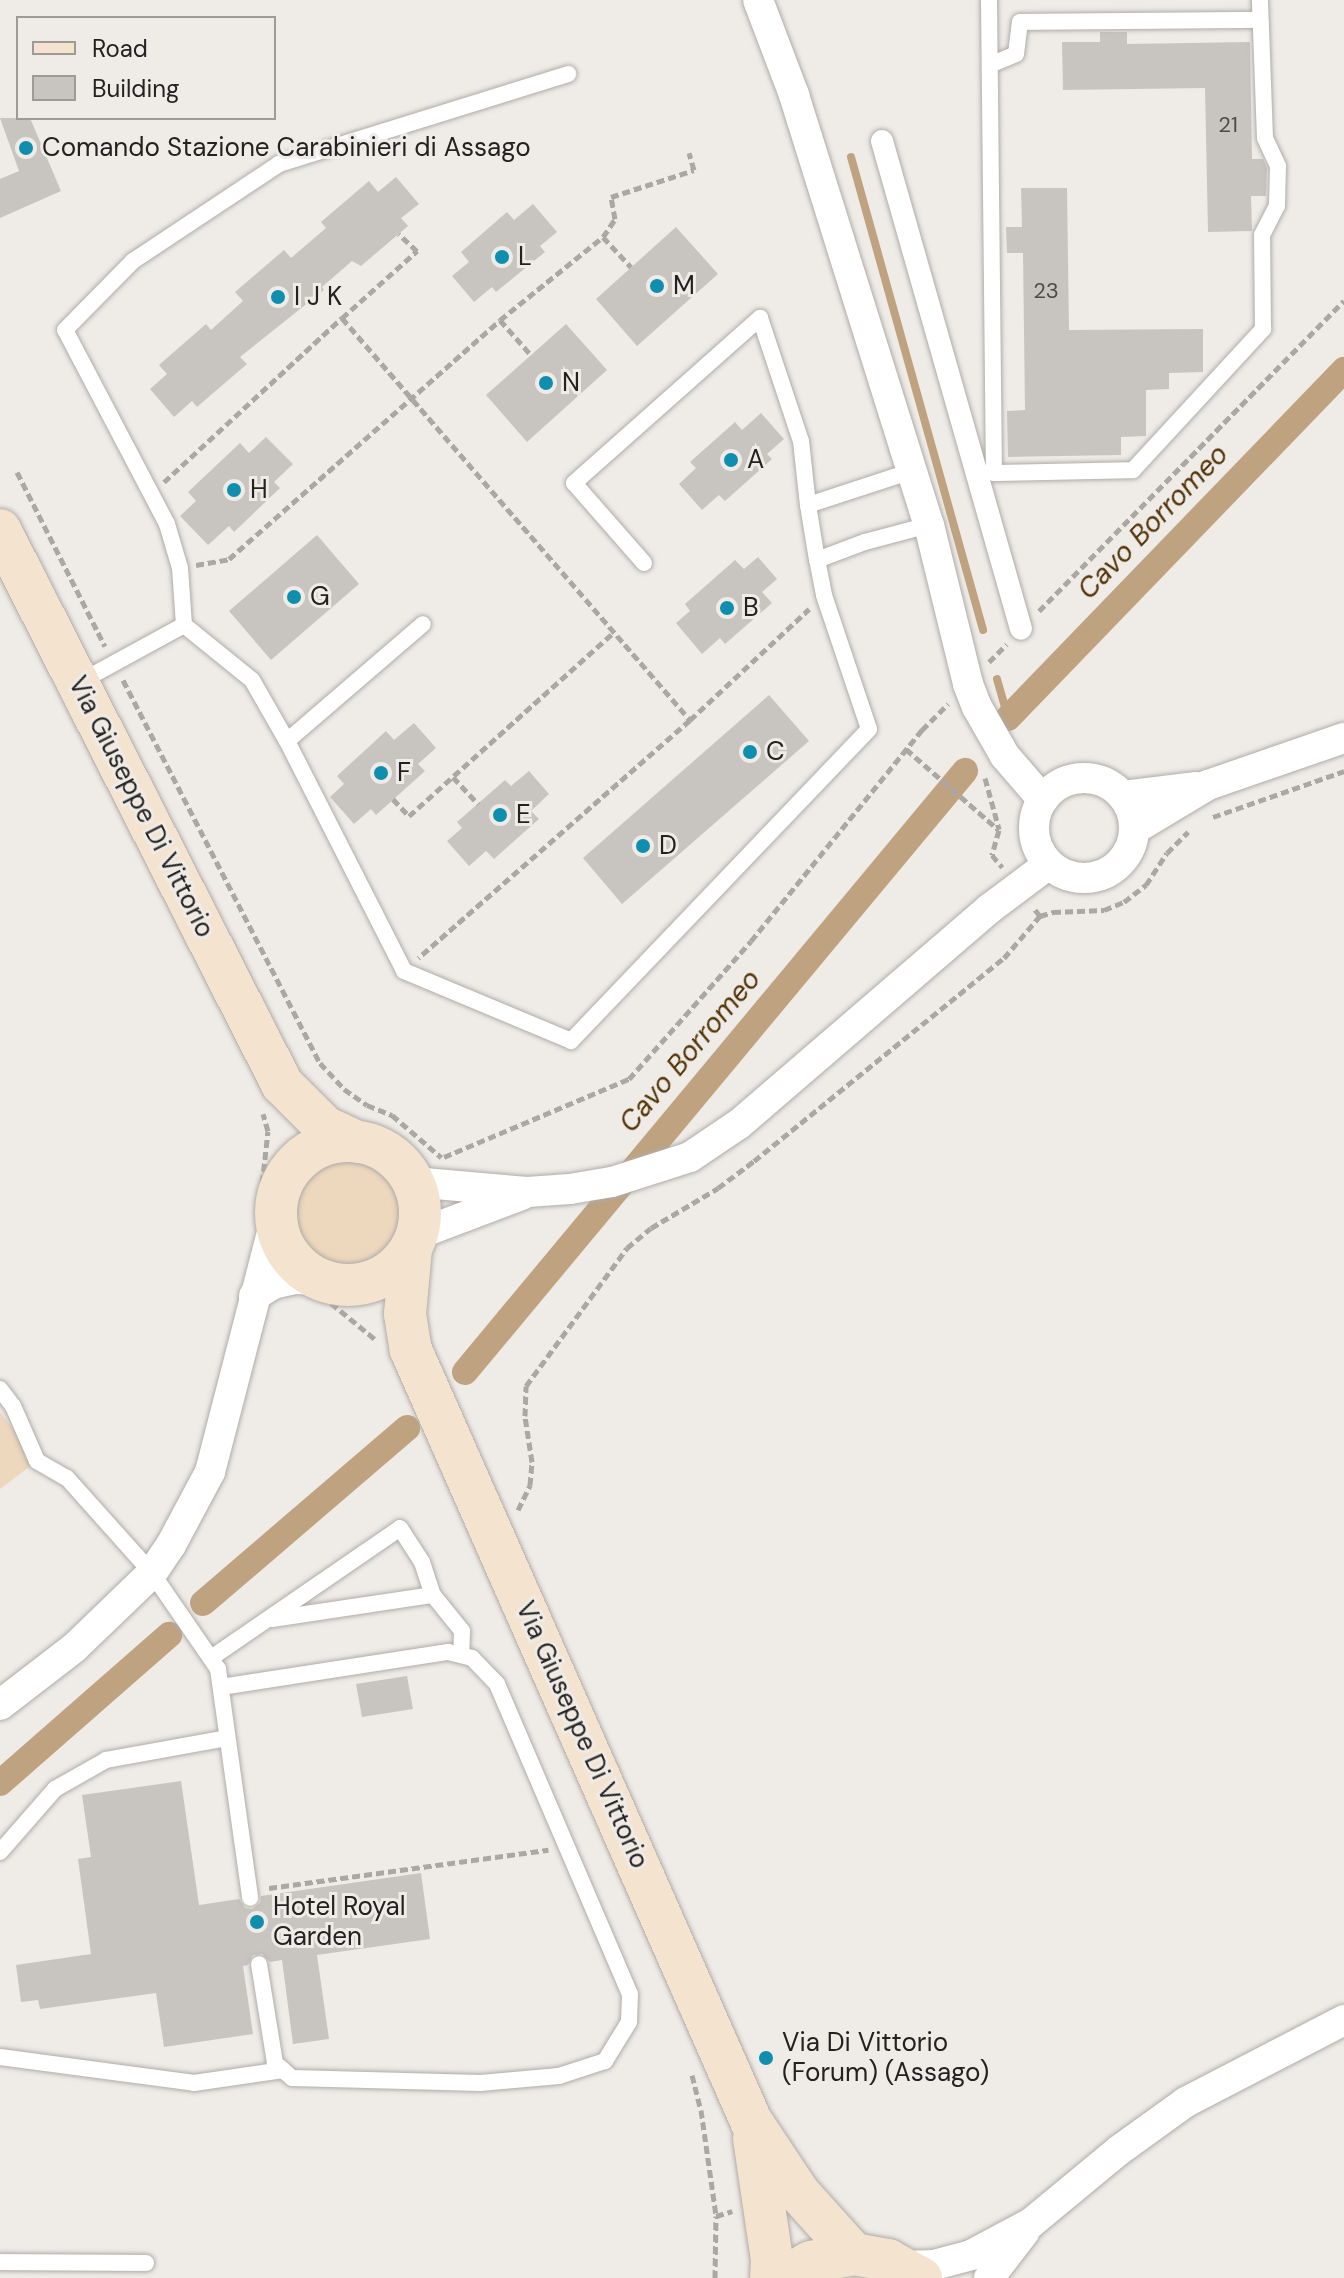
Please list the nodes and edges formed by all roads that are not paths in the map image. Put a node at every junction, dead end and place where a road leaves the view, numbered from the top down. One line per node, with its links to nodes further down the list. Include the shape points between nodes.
1 (758, 0): 8 (street, via 794,95)
2 (989, 0): 5 (lane)
3 (1260, 0): 4 (lane)
4 (1260, 20): 5 (lane, via 1020,22 1016,54); 5 (lane, via 1265,138 1278,166 1277,206 1262,235 1263,329 1133,470 994,473)
5 (990, 65)
6 (568, 74): 15 (lane, via 279,164 133,261 65,330 167,524 180,568)
7 (882, 141): 16 (street)
8 (912, 471): 9 (lane); 10 (street)
9 (808, 505): 12 (lane); 13 (lane, via 801,441 760,318 574,483)
10 (929, 525): 12 (lane); 22 (street, via 977,707 1005,756)
11 (0, 530): 17 (main road, Via Giuseppe Di Vittorio)
12 (817, 560): 19 (lane, via 869,729 571,1041 404,971)
13 (644, 563)
14 (423, 624): 19 (lane)
15 (184, 625): 17 (lane); 19 (lane, via 252,680)
16 (1021, 629)
17 (78, 683): 25 (main road, Via Giuseppe Di Vittorio)
18 (1344, 738): 20 (street)
19 (287, 741)
20 (1208, 785): 21 (street); 23 (street)
21 (1123, 796): 22 (street, via 1097,779 1081,778 1066,781); 23 (street)
22 (1043, 800): 24 (street, via 1034,833)
23 (1135, 829): 24 (street, via 1128,853 1111,872 1079,879)
24 (1049, 864): 28 (street, via 739,1124 675,1164 570,1189)
25 (272, 1096): 26 (main road, Via Giuseppe Di Vittorio); 29 (main road, Via Giuseppe Di Vittorio, via 286,1147)
26 (357, 1142): 27 (main road); 29 (main road, via 314,1149 296,1164)
27 (427, 1170): 28 (street, via 466,1188); 30 (main road)
28 (527, 1192): 30 (street)
29 (273, 1200): 31 (main road, via 290,1256); 32 (street)
30 (413, 1242): 31 (main road, via 397,1266 375,1280); 33 (main road)
31 (326, 1288): 32 (street, via 294,1279); 33 (main road, via 380,1314)
32 (254, 1296): 35 (street, via 210,1472)
33 (396, 1349): 49 (main road, Via Giuseppe Di Vittorio)
34 (0, 1389): 35 (lane, via 37,1461 67,1478)
35 (152, 1573): 39 (lane); 41 (street, via 74,1648)
36 (433, 1595): 37 (lane); 37 (lane, via 422,1562 400,1528); 38 (lane, via 462,1631)
37 (267, 1620): 39 (lane)
38 (461, 1655): 40 (lane, via 448,1652); 48 (lane, via 472,1658 497,1684 630,1994 629,2022 605,2061 559,2076 480,2083 292,2078)
39 (211, 1658): 40 (lane)
40 (221, 1687): 42 (lane)
41 (0, 1705)
42 (227, 1738): 43 (lane, via 106,1760 55,1789); 44 (lane)
43 (0, 1852)
44 (249, 1894)
45 (259, 1964): 48 (lane, via 275,2063)
46 (1344, 2020): 50 (street, via 1186,2102)
47 (0, 2057): 48 (lane, via 194,2083)
48 (283, 2070)
49 (751, 2121): 51 (main road, Via Giuseppe Di Vittorio, via 799,2193); 55 (main road, Via Giuseppe Di Vittorio)
50 (1031, 2223): 54 (street, via 971,2255); 57 (street)
51 (854, 2254): 54 (main road, via 874,2256); 56 (main road, via 811,2262)
52 (0, 2262): 53 (lane)
53 (146, 2263)
54 (911, 2272)
55 (771, 2278)
56 (783, 2278)
57 (989, 2278)

